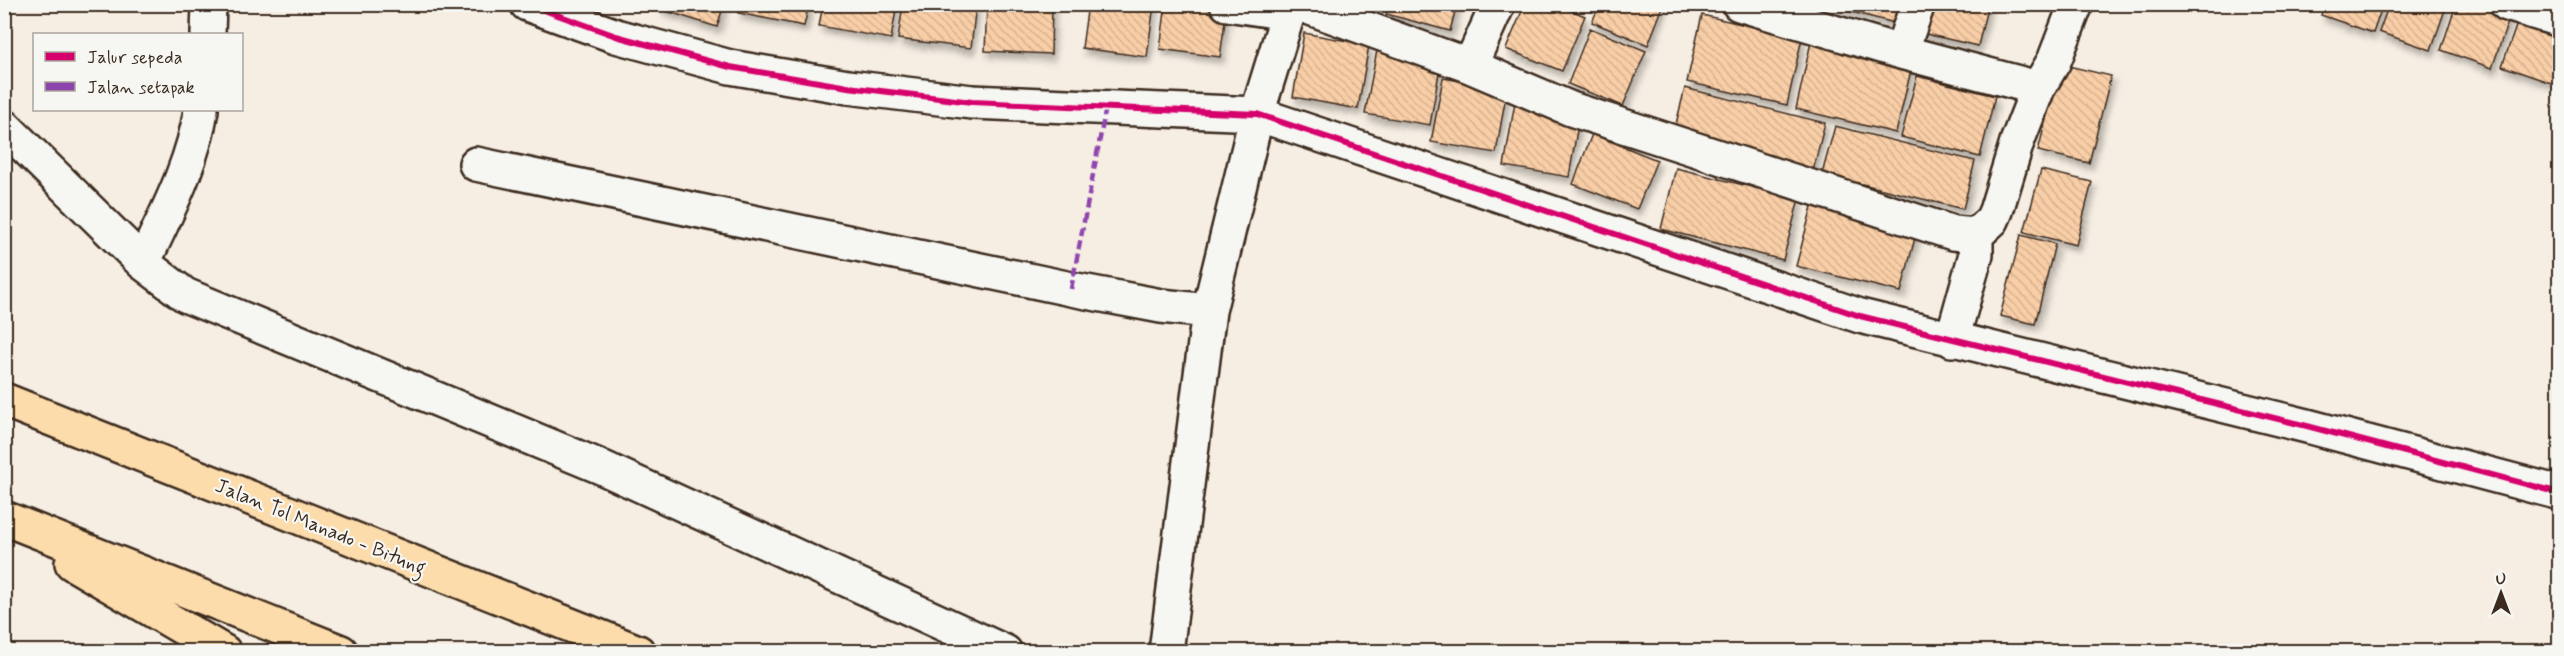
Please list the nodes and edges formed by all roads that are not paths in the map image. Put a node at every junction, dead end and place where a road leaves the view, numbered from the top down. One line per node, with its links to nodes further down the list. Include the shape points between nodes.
1 (209, 4): 11 (street)
2 (527, 4): 16 (street, via 616,36 729,67 848,87 972,102)
3 (1227, 4): 9 (street)
4 (1498, 4): 13 (street)
5 (1739, 4): 12 (street)
6 (1917, 4): 12 (street)
7 (2076, 4): 14 (street, via 2054,61)
8 (2507, 4): 10 (street)
9 (1293, 8): 13 (street); 16 (street)
10 (2559, 20)
11 (208, 33)
12 (1901, 52): 14 (street)
13 (1470, 66): 19 (street, via 1571,109 1685,148 1953,233)
14 (2038, 88): 19 (street, via 1996,211)
15 (201, 111): 20 (street, via 198,132 177,191)
16 (1257, 114): 21 (street); 22 (street, via 1860,316)
17 (4, 126): 20 (street)
18 (476, 164): 21 (street, via 1071,289)
19 (1976, 235): 22 (street, via 1976,254)
20 (143, 263): 30 (street, via 185,295 601,467)
21 (1209, 311): 31 (street)
22 (1952, 340): 24 (street, via 2307,426)
23 (4, 400): 29 (highway, Jalan Tol Manado - Bitung)
24 (2559, 493)
25 (4, 518): 28 (highway)
26 (4, 523): 27 (highway)
27 (224, 651)
28 (340, 651)
29 (638, 651)
30 (1005, 651)
31 (1166, 651)

